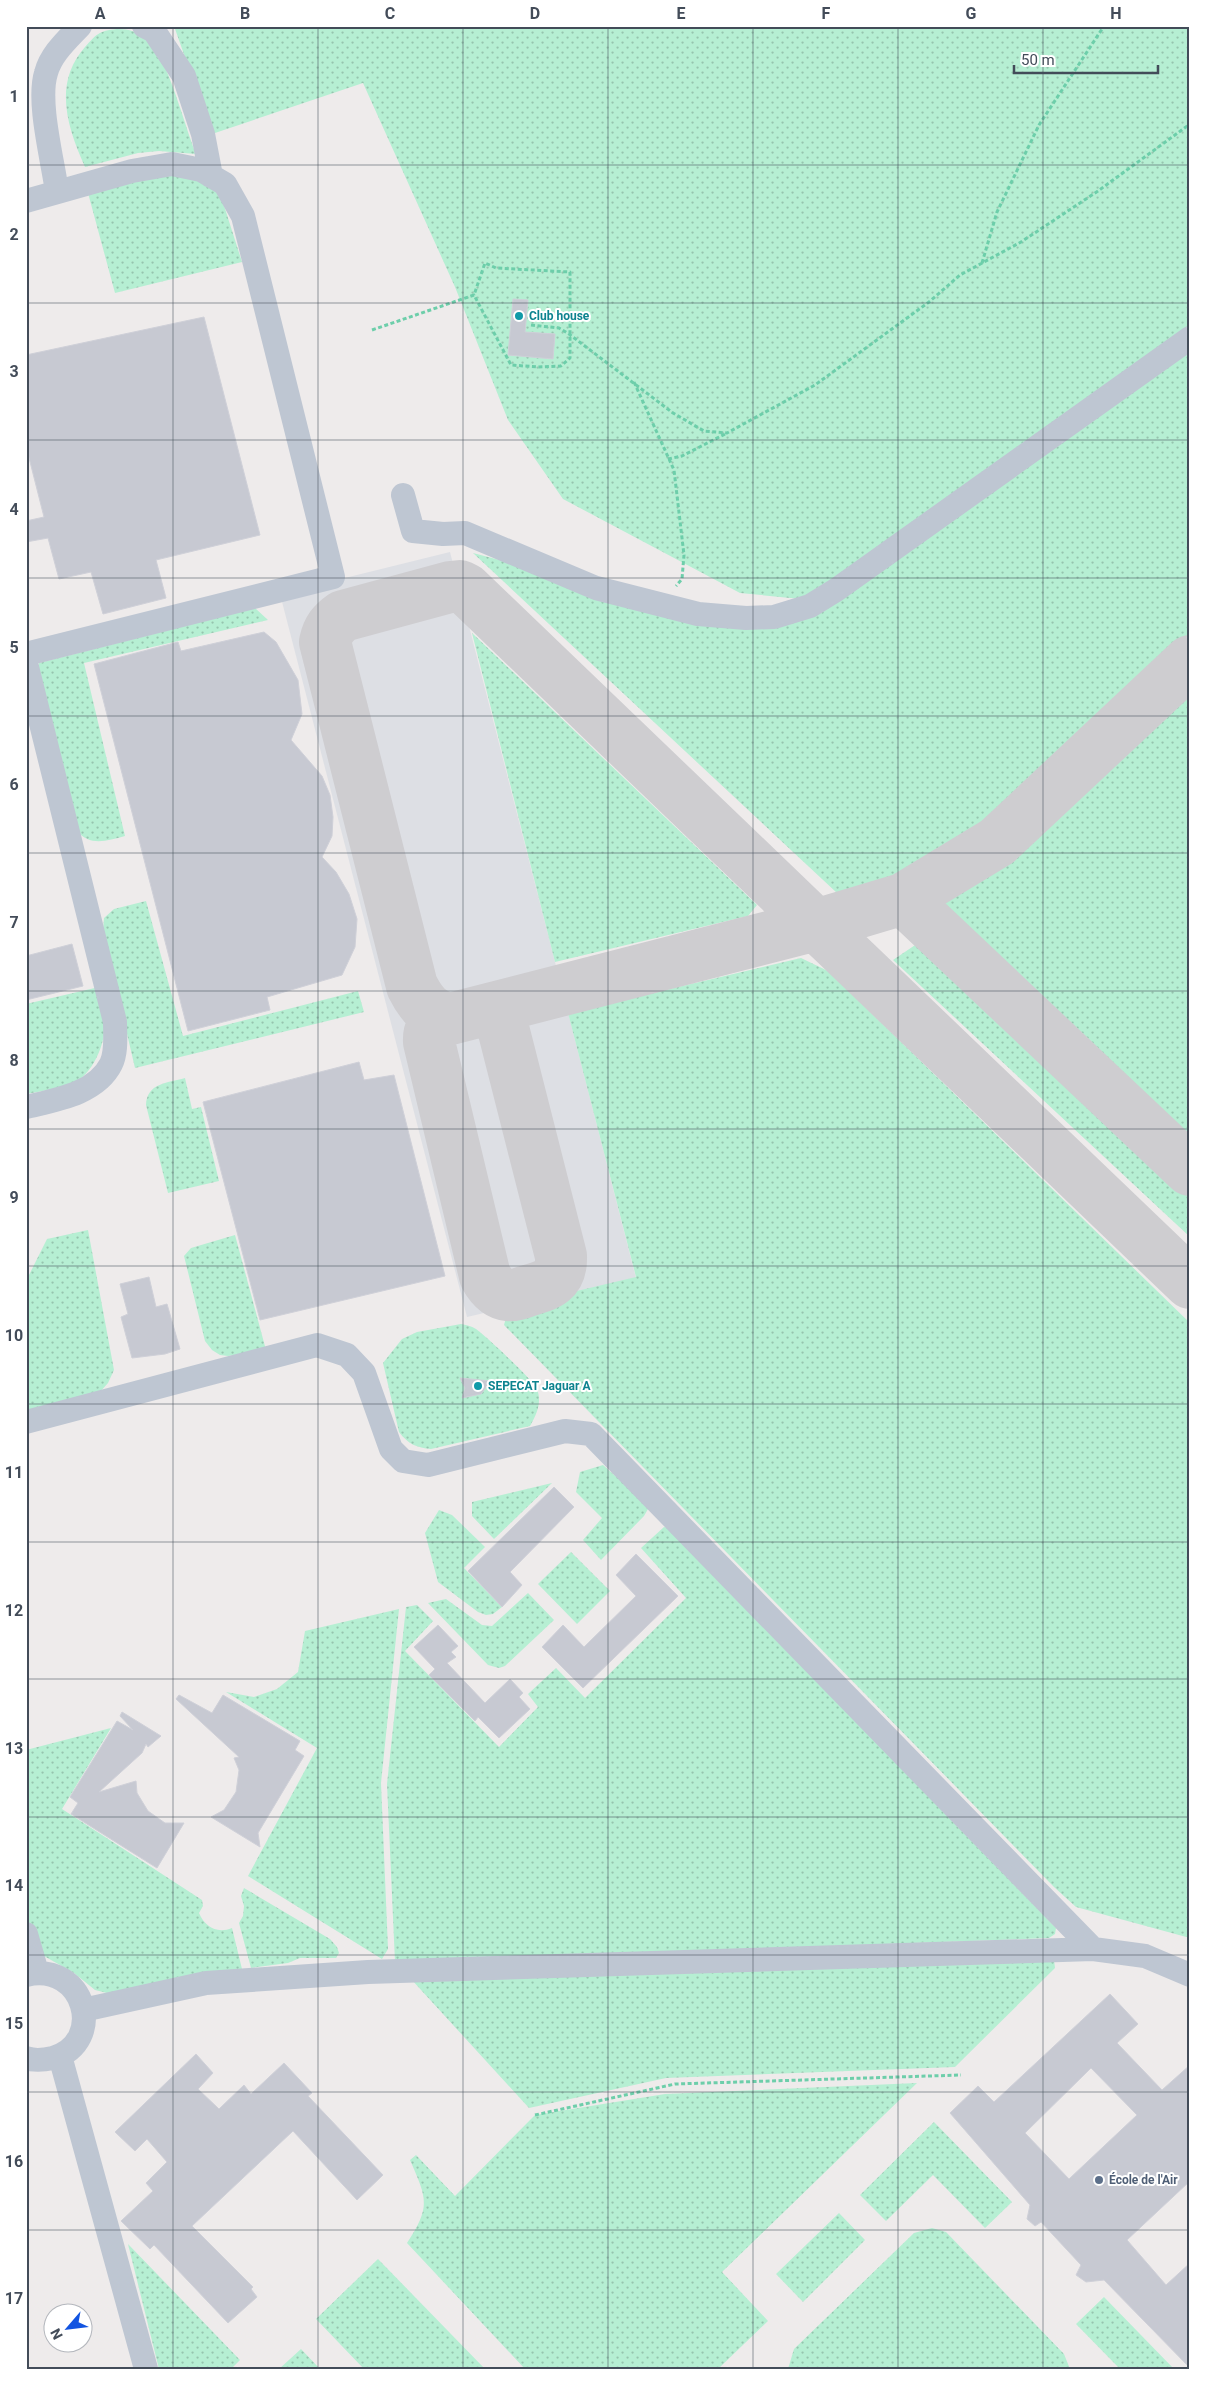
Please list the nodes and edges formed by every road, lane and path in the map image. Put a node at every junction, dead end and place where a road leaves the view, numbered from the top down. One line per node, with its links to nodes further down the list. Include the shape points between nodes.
1 (80, 26): 6 (street, via 58,50 46,72 42,92)
2 (144, 26): 5 (street, via 154,32 184,76 203,134)
3 (1104, 26): 8 (path, via 1039,125 997,212)
4 (1190, 124): 8 (path, via 1098,191 1021,242)
5 (211, 176): 6 (street, via 201,170 172,164 132,171); 19 (street, via 224,184 243,216 333,577)
6 (58, 192): 7 (street)
7 (26, 201)
8 (982, 263): 15 (path, via 814,385)
9 (474, 295): 11 (path); 12 (path, via 511,365 561,366 570,358); 12 (path, via 485,263 496,268 570,272)
10 (531, 325): 12 (path, via 559,328)
11 (372, 330)
12 (569, 334): 14 (path)
13 (1190, 338): 18 (street, via 810,606 774,617 746,618 698,614)
14 (634, 381): 15 (path, via 673,413 704,431); 16 (path)
15 (727, 433): 16 (path, via 682,456)
16 (668, 459): 18 (path, via 674,470 681,520 682,579 671,593)
17 (403, 495): 18 (street, via 413,531 465,533 578,581)
18 (645, 602)
19 (26, 654)
20 (26, 664): 21 (street, via 115,1022 116,1042 111,1064 96,1083 69,1096)
21 (26, 1108)
22 (26, 1422): 24 (street, via 317,1345 347,1355 364,1373 390,1449 403,1461 428,1465 565,1431 591,1434)
23 (26, 1934): 25 (street)
24 (1093, 1949): 26 (street, via 1145,1956); 27 (street, via 368,1972 206,1983)
25 (31, 1974): 27 (street, via 62,1978 80,1997)
26 (1190, 1975)
27 (83, 2010): 28 (street, via 84,2024 79,2037)
28 (60, 2056): 29 (street, via 45,2060); 32 (street)
29 (26, 2058)
30 (960, 2075): 31 (path, via 675,2084)
31 (535, 2115)
32 (146, 2369)

